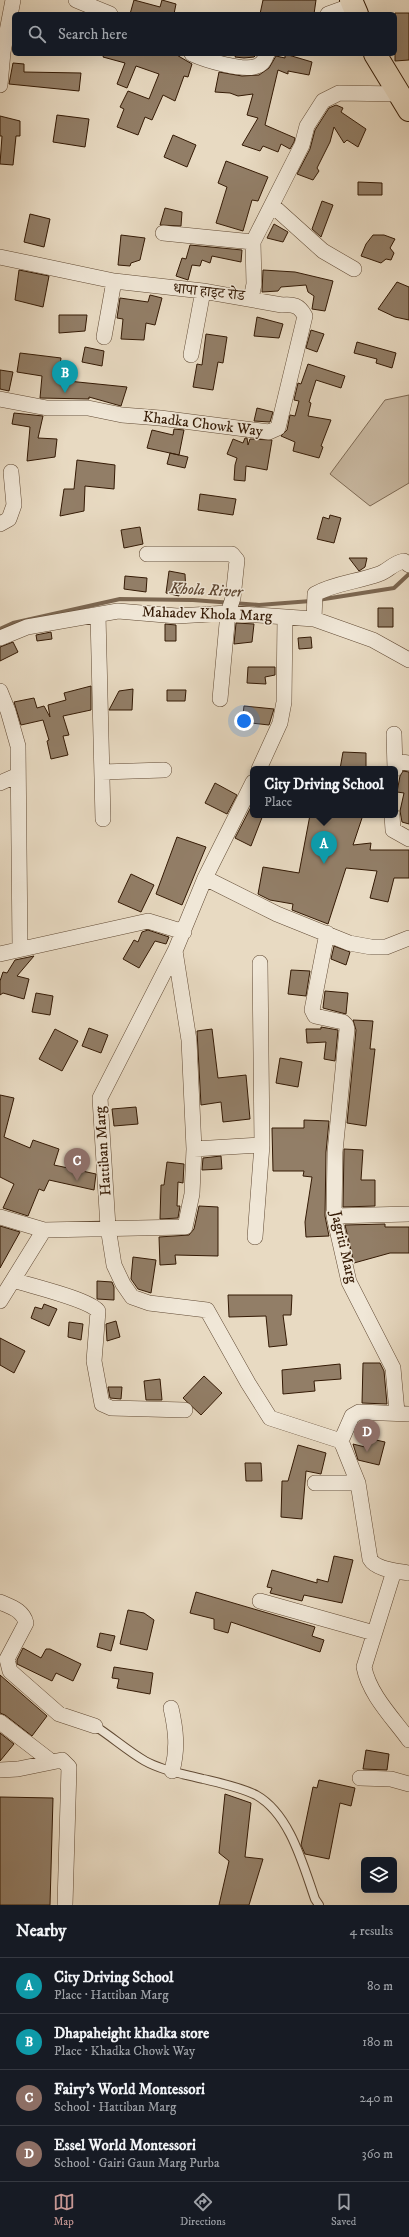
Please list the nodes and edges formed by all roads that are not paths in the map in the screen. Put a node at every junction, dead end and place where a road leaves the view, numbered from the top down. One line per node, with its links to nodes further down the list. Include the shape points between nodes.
1 (14, 0): 9 (street, via 3,52)
2 (76, 0): 4 (street)
3 (354, 6): 5 (street)
4 (105, 12)
5 (334, 12)
6 (196, 56): 7 (street, via 250,68 262,63)
7 (266, 56)
8 (376, 56): 10 (main road)
9 (0, 85)
10 (404, 102): 11 (street, via 339,93 323,100 307,126 302,145)
11 (273, 206): 13 (street); 15 (street, via 323,251)
12 (163, 233): 13 (street)
13 (253, 242): 18 (street, धापा हाइट रोड, via 254,284)
14 (0, 257): 16 (street, धापा हाइट रोड)
15 (354, 269)
16 (114, 281): 17 (street, धापा हाइट रोड); 19 (street)
17 (203, 292): 18 (street, धापा हाइट रोड); 20 (street)
18 (251, 299): 21 (street, Khadka Chowk Way, via 282,305 293,304 298,306 305,316 284,410 275,431 256,432 122,415 88,408 47,408)
19 (104, 337)
20 (191, 354)
21 (0, 399)
22 (11, 472): 23 (street, via 14,505 9,519)
23 (0, 524)
24 (147, 554): 26 (street, via 235,556 237,560)
25 (409, 565): 27 (street, via 404,561 395,563 379,574 334,585)
26 (230, 606): 28 (street, Mahadev Khola Marg, via 177,616 118,611); 29 (street, Mahadev Khola Marg); 33 (street)
27 (315, 606): 29 (street, Mahadev Khola Marg); 31 (street, Mahadev Khola Marg)
28 (98, 615): 30 (street, Mahadev Khola Marg, via 27,627); 39 (street)
29 (285, 617): 37 (street, via 284,702 280,723)
30 (0, 638)
31 (409, 660)
32 (0, 692): 34 (street)
33 (220, 699)
34 (4, 712): 40 (street, via 18,746)
35 (394, 734): 36 (street)
36 (400, 765)
37 (260, 766)
38 (164, 770): 39 (street)
39 (102, 772): 44 (street)
40 (18, 775): 41 (street); 50 (street)
41 (0, 783)
42 (250, 788): 46 (street, Hattiban Marg)
43 (392, 818): 45 (street, via 393,830)
44 (103, 819)
45 (409, 839)
46 (205, 878): 47 (street, Hattiban Marg); 48 (street, via 277,914)
47 (184, 932): 50 (street, via 148,921); 51 (street, Hattiban Marg)
48 (326, 933): 49 (street, via 349,943 371,947 386,947); 57 (street, Jagriti Marg, via 313,1013 346,1025 335,1152)
49 (409, 938)
50 (20, 948): 52 (street)
51 (175, 951): 55 (street, via 189,1040); 59 (street, Hattiban Marg, via 100,1098)
52 (0, 954)
53 (260, 963): 54 (street)
54 (262, 1145): 55 (street); 61 (street)
55 (194, 1149): 59 (street, via 192,1194 185,1227)
56 (409, 1214): 57 (street)
57 (334, 1216): 65 (street, Jagriti Marg, via 349,1282 393,1368)
58 (0, 1217): 60 (street)
59 (108, 1227): 60 (street); 66 (street, Hattiban Marg, via 114,1266 132,1296 149,1303 207,1310 270,1418)
60 (44, 1230): 62 (street)
61 (255, 1237)
62 (13, 1280): 63 (street); 64 (street, via 80,1301 98,1311 94,1361 102,1404 111,1408)
63 (0, 1301)
64 (185, 1410)
65 (403, 1413): 66 (street, via 359,1412 352,1416)
66 (341, 1441): 67 (street)
67 (358, 1482): 68 (street); 69 (street, via 370,1559 376,1565)
68 (315, 1483)
69 (394, 1571): 70 (street); 73 (street)
70 (409, 1572)
71 (260, 1601): 73 (street)
72 (0, 1602): 76 (street, via 24,1616 26,1623 7,1659 10,1671 59,1714)
73 (374, 1633): 77 (street, via 364,1666 366,1680)
74 (171, 1708): 80 (street, via 177,1754)
75 (0, 1722): 78 (street)
76 (95, 1726): 80 (lane, via 145,1761)
77 (409, 1740)
78 (52, 1762): 79 (street); 84 (street, via 62,1760 69,1767)
79 (0, 1770)
80 (172, 1771): 83 (lane, via 256,1796 273,1810 300,1853)
81 (360, 1778): 82 (street)
82 (409, 1784)
83 (317, 1902)
84 (65, 1905)

